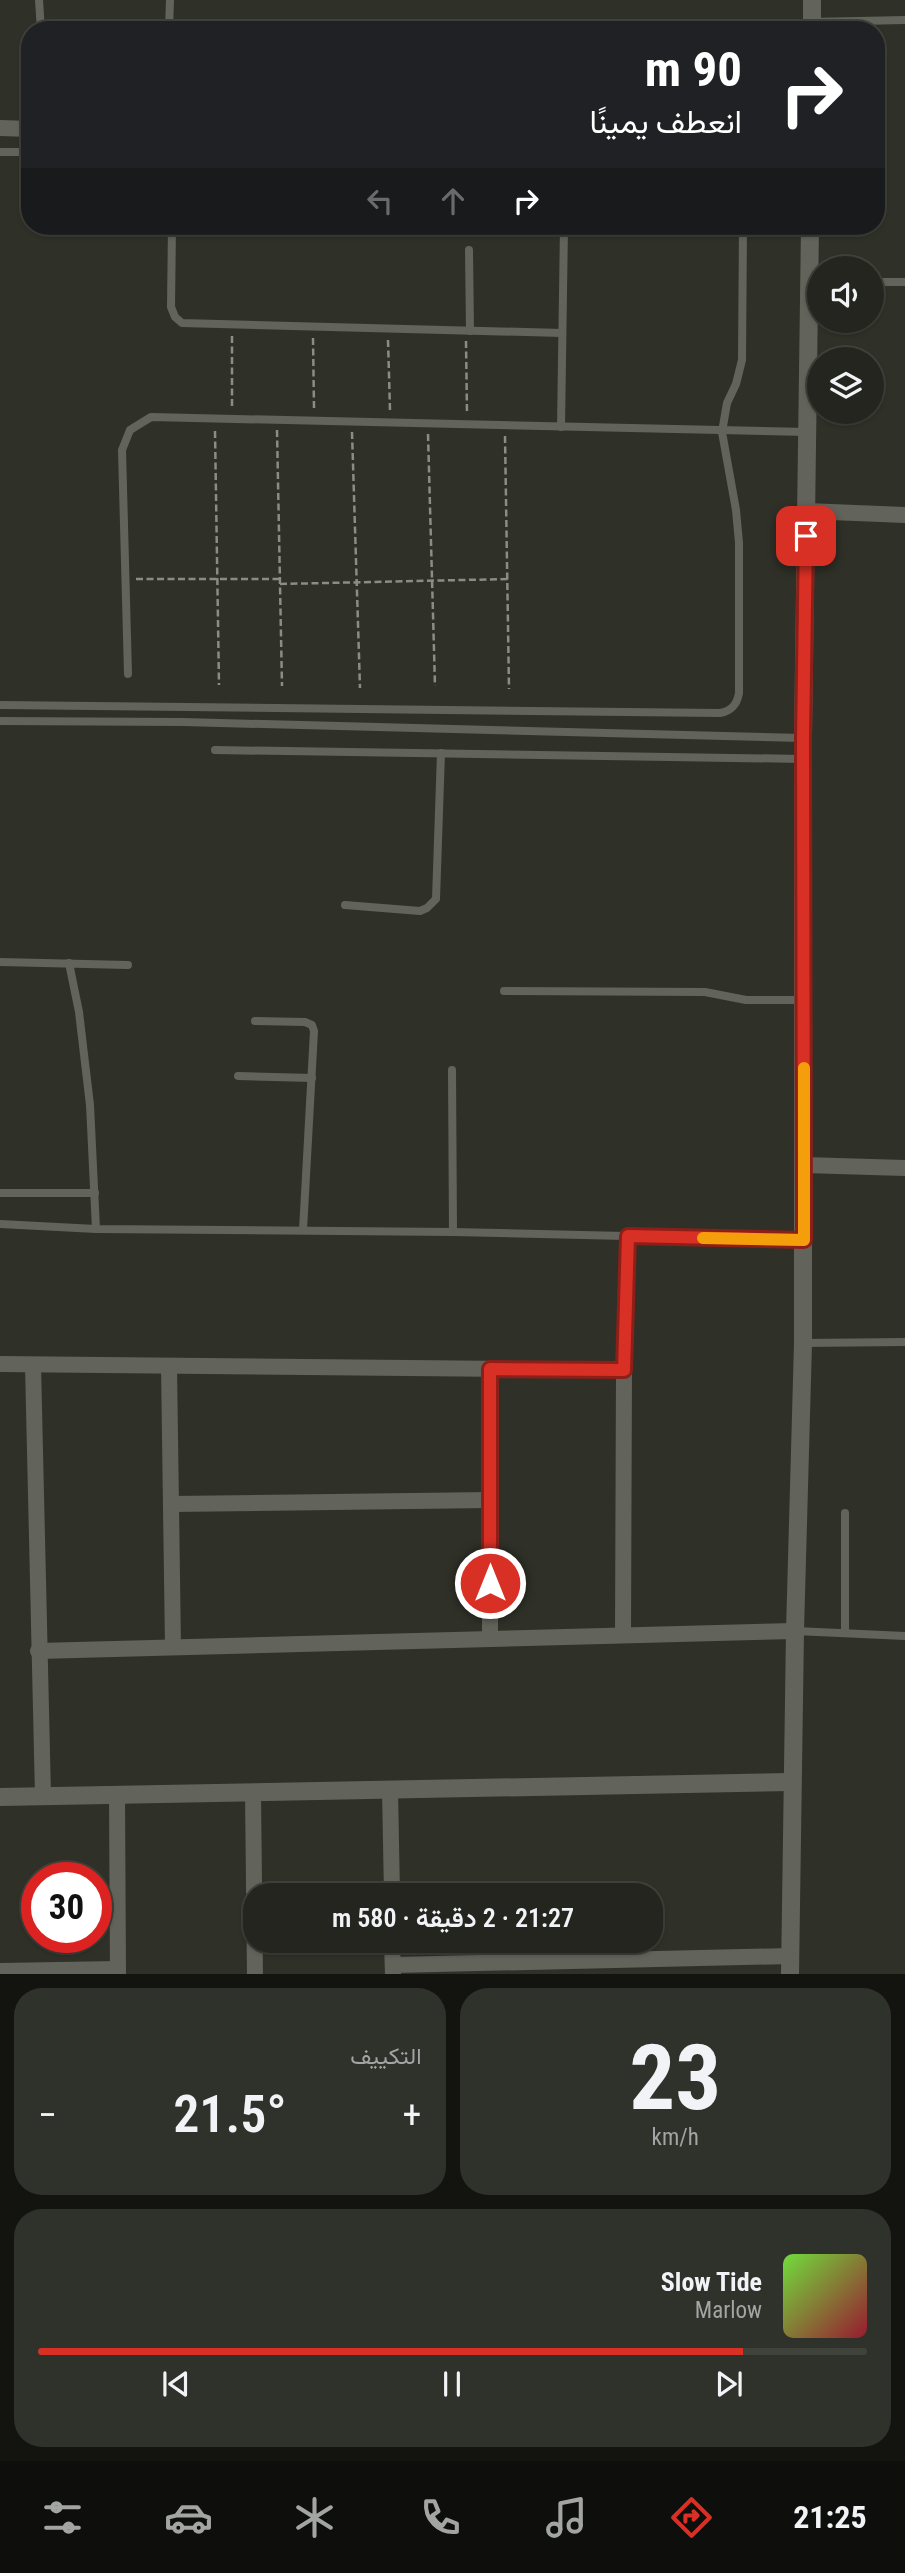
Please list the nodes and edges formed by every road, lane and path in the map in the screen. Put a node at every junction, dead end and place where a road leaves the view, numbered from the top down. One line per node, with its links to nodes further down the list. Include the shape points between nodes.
1 (39, 0): 5 (lane)
2 (170, 0): 6 (lane)
3 (812, 0): 7 (street)
4 (905, 20): 8 (lane)
5 (40, 21)
6 (169, 21)
7 (812, 21)
8 (885, 21)
9 (0, 128): 10 (street)
10 (21, 129)
11 (0, 152): 12 (lane)
12 (21, 152)
13 (172, 235): 21 (lane, via 174,317 187,324)
14 (564, 235): 26 (lane)
15 (743, 235): 37 (lane, via 742,360)
16 (811, 235): 18 (street)
17 (469, 250): 24 (lane)
18 (812, 256)
19 (884, 282): 20 (lane)
20 (905, 282)
21 (232, 326): 22 (lane); 28 (path)
22 (313, 328): 23 (lane); 30 (path)
23 (387, 329): 24 (lane); 32 (path)
24 (468, 331): 26 (lane); 34 (path)
25 (812, 333): 38 (street)
26 (562, 334): 36 (lane)
27 (214, 418): 28 (lane); 41 (lane, via 151,416 126,436 122,457); 42 (path)
28 (232, 418): 29 (lane)
29 (277, 419): 30 (lane); 43 (path)
30 (314, 421): 31 (lane)
31 (351, 421): 32 (lane); 46 (path)
32 (391, 422): 33 (lane)
33 (428, 424): 34 (lane); 45 (path)
34 (467, 425): 35 (lane)
35 (505, 426): 36 (lane); 44 (path)
36 (561, 427): 37 (lane)
37 (722, 432): 38 (lane); 54 (lane, via 739,543 739,693 736,705 726,712)
38 (807, 432): 39 (street)
39 (806, 511): 40 (street); 56 (street)
40 (905, 515)
41 (125, 579): 42 (path); 48 (lane)
42 (217, 579): 43 (path); 49 (path)
43 (280, 579): 47 (path)
44 (508, 579): 45 (path); 53 (path)
45 (432, 581): 46 (path); 51 (path)
46 (356, 583): 47 (path); 52 (path)
47 (280, 584): 50 (path)
48 (128, 674)
49 (219, 685)
50 (282, 686)
51 (435, 687)
52 (360, 688)
53 (509, 689)
54 (0, 705)
55 (0, 721): 56 (lane)
56 (803, 738): 59 (street)
57 (215, 750): 58 (lane)
58 (441, 753): 59 (lane); 60 (lane, via 436,899 420,911)
59 (803, 759): 65 (street)
60 (345, 905)
61 (0, 962): 62 (lane)
62 (69, 963): 63 (lane); 73 (lane, via 81,1025)
63 (128, 965)
64 (504, 991): 65 (lane, via 705,992 746,1000)
65 (804, 1000): 70 (street)
66 (254, 1021): 69 (lane, via 312,1025)
67 (452, 1070): 77 (lane)
68 (238, 1076): 69 (lane)
69 (312, 1078): 76 (lane)
70 (804, 1165): 71 (street); 79 (street)
71 (905, 1168)
72 (0, 1193): 73 (lane)
73 (95, 1194): 75 (lane)
74 (0, 1224): 75 (lane)
75 (96, 1228): 76 (lane)
76 (303, 1230): 77 (lane)
77 (453, 1232): 78 (lane)
78 (628, 1236): 79 (lane); 86 (street)
79 (804, 1240): 81 (street)
80 (905, 1342): 81 (lane)
81 (803, 1343): 90 (street)
82 (0, 1364): 83 (street)
83 (33, 1365): 84 (street); 96 (street)
84 (169, 1366): 85 (street); 88 (street)
85 (490, 1369): 86 (street); 87 (street)
86 (624, 1370): 92 (street)
87 (490, 1500): 88 (street); 94 (street)
88 (171, 1504): 95 (street)
89 (845, 1513): 91 (lane)
90 (795, 1631): 91 (lane); 92 (street); 97 (street)
91 (845, 1633): 93 (lane)
92 (623, 1635): 94 (street)
93 (905, 1636)
94 (491, 1639): 95 (street)
95 (173, 1647): 96 (street)
96 (38, 1651): 101 (street)
97 (792, 1782): 98 (street); 104 (street)
98 (390, 1790): 99 (street); 103 (street)
99 (253, 1793): 100 (street); 109 (street)
100 (117, 1794): 101 (street); 108 (street)
101 (43, 1796): 102 (street)
102 (0, 1797)
103 (392, 1883)
104 (790, 1956): 105 (street); 110 (street)
105 (616, 1967): 106 (street)
106 (393, 1970)
107 (0, 1971): 108 (street)
108 (118, 1972)
109 (255, 1974)
110 (790, 1974)

